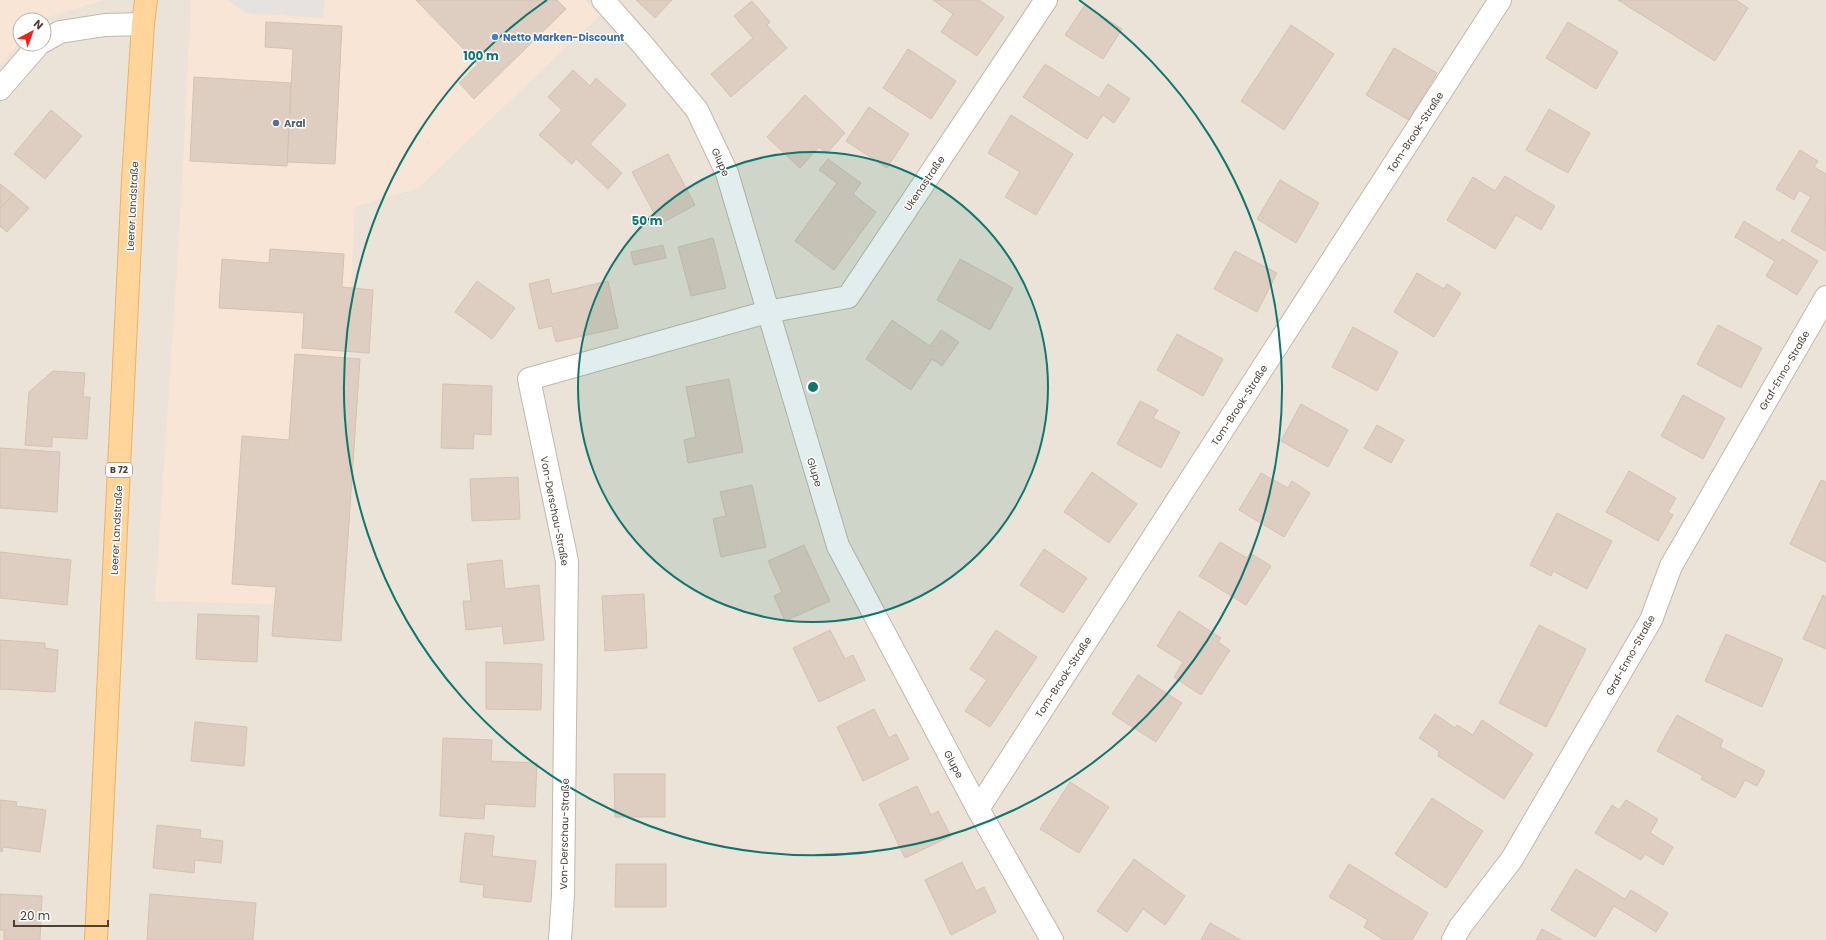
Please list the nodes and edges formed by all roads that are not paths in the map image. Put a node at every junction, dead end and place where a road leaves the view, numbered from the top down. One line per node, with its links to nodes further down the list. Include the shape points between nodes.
1 (146, 0): 5 (main road, Leerer Landstraße / B 72)
2 (603, 0): 10 (street, Glupe, via 696,110 727,173)
3 (1046, 0): 10 (street, Ukenastraße, via 848,297)
4 (1500, 0): 11 (street, Tom-Brook-Straße)
5 (143, 24): 6 (street, via 105,25 60,32); 12 (main road, Leerer Landstraße / B 72)
6 (52, 36)
7 (32, 52): 8 (street)
8 (0, 89)
9 (1826, 297): 15 (street, Graf-Enno-Straße, via 1671,566 1651,620 1512,859)
10 (767, 312): 11 (street, Glupe, via 838,546); 13 (street, Von-Derschau-Straße, via 529,379 567,561 563,895)
11 (978, 809): 14 (street, Glupe)
12 (96, 940)
13 (560, 940)
14 (1052, 940)
15 (1453, 940)

